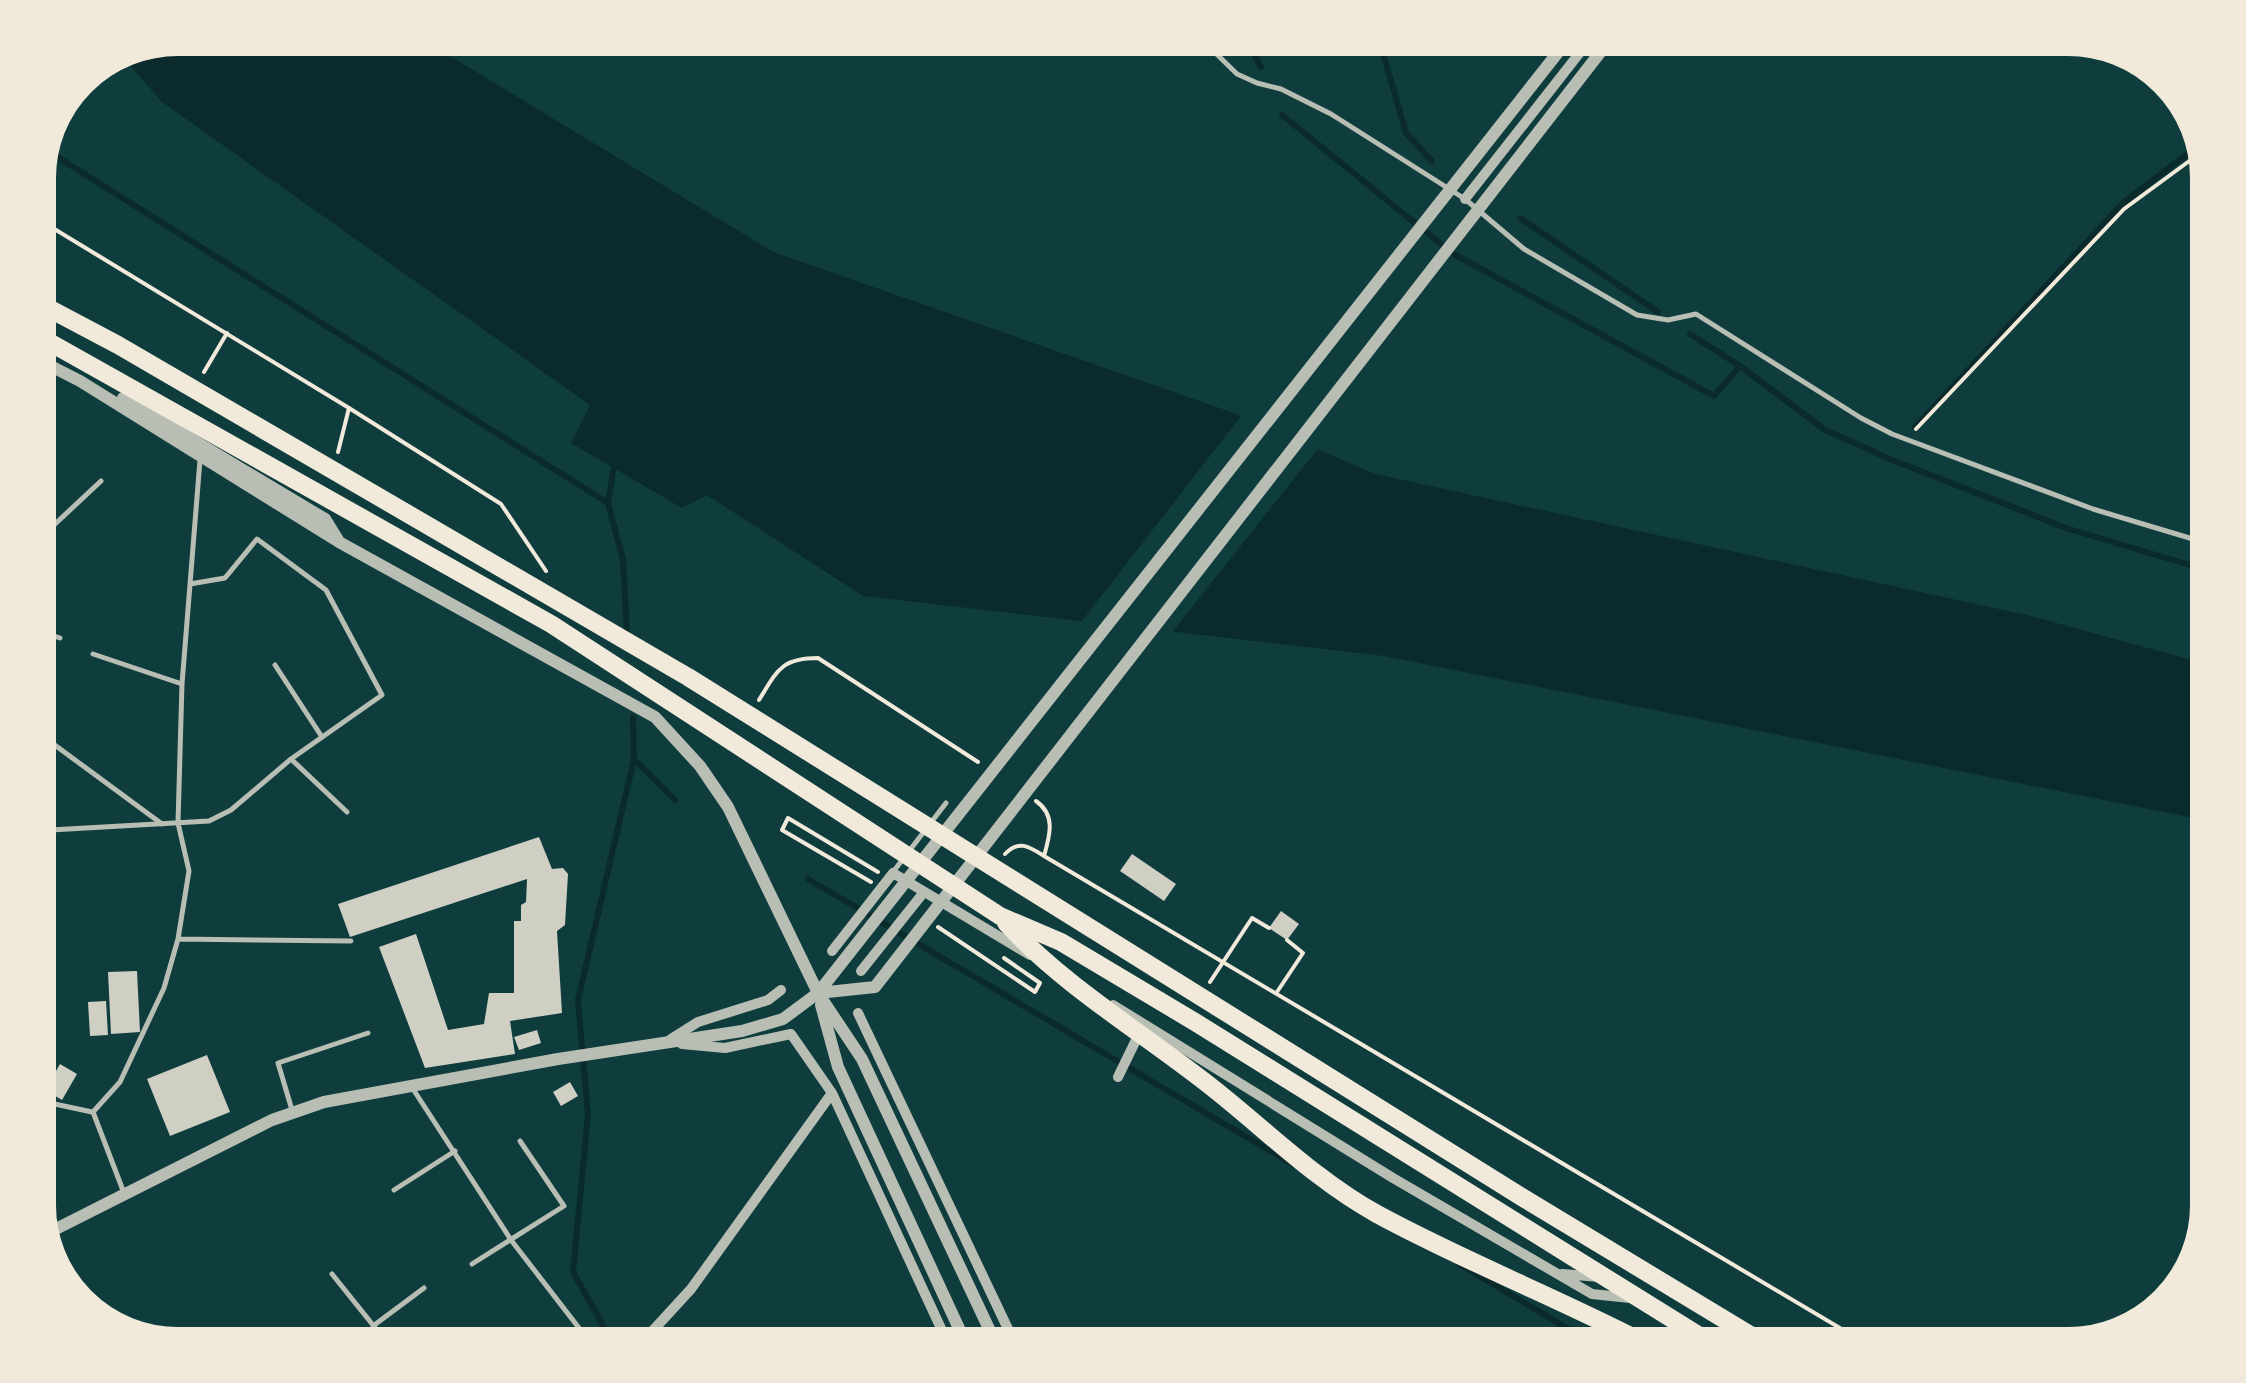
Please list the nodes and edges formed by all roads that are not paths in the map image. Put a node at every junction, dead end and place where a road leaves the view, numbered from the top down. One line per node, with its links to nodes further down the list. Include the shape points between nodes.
1 (1212, 50): 5 (lane, via 1237,74 1331,114)
2 (1560, 50): 36 (street)
3 (1582, 50): 5 (street)
4 (1602, 50): 36 (street, via 875,987)
5 (1465, 199): 13 (lane, via 1524,249 1637,315 1668,320 1696,314 1906,440)
6 (50, 309): 71 (highway, via 688,678)
7 (50, 343): 30 (highway, via 551,624)
8 (50, 358): 10 (street)
9 (50, 366): 10 (street)
10 (203, 451): 14 (lane); 36 (street, via 325,519 339,542 655,717 728,806)
11 (101, 481): 12 (lane)
12 (50, 529)
13 (2196, 541)
14 (190, 584): 19 (lane); 20 (lane, via 225,578 257,539 326,590 382,695)
15 (50, 635): 16 (lane)
16 (60, 638)
17 (92, 654): 19 (lane)
18 (274, 665): 20 (lane)
19 (182, 684): 25 (lane)
20 (322, 737): 22 (lane)
21 (50, 742): 26 (lane)
22 (291, 760): 24 (lane); 25 (lane, via 231,810 209,821)
23 (946, 804): 28 (lane)
24 (347, 812)
25 (178, 823): 26 (lane); 31 (lane, via 189,871)
26 (162, 824): 27 (lane)
27 (50, 830)
28 (888, 874): 29 (street); 33 (street)
29 (924, 892): 34 (street); 37 (street)
30 (1000, 916): 68 (highway, via 1034,953 1372,1212); 69 (highway, via 1062,942)
31 (178, 939): 32 (lane); 47 (lane, via 164,988 120,1082)
32 (351, 941)
33 (832, 952)
34 (861, 971)
35 (781, 990): 41 (street, via 698,1022)
36 (818, 993): 41 (street, via 783,1019); 65 (street, via 838,1067); 66 (street, via 862,1059)
37 (1092, 993): 40 (street); 42 (street)
38 (858, 1013): 67 (street)
39 (368, 1034): 48 (lane, via 278,1063)
40 (1136, 1040): 42 (street); 43 (street)
41 (666, 1042): 44 (street); 45 (street, via 725,1048 790,1034)
42 (1196, 1054): 57 (street)
43 (1118, 1077)
44 (412, 1086): 48 (street); 50 (lane)
45 (832, 1094): 63 (street); 64 (street)
46 (50, 1103): 47 (lane)
47 (93, 1112): 52 (lane)
48 (293, 1113): 52 (street)
49 (520, 1141): 54 (lane, via 564,1206)
50 (456, 1151): 51 (lane); 54 (lane)
51 (394, 1190)
52 (125, 1194): 53 (street)
53 (52, 1231)
54 (511, 1240): 55 (lane); 62 (lane)
55 (472, 1264)
56 (332, 1274): 60 (lane)
57 (1556, 1274): 59 (street, via 1592,1294); 59 (street, via 1618,1279)
58 (424, 1288): 60 (lane)
59 (1653, 1300): 70 (street)
60 (373, 1326): 61 (lane)
61 (379, 1333)
62 (583, 1333)
63 (652, 1333)
64 (943, 1333)
65 (961, 1333)
66 (991, 1333)
67 (1010, 1333)
68 (1622, 1333)
69 (1695, 1333)
70 (1706, 1333)
71 (1747, 1333)

